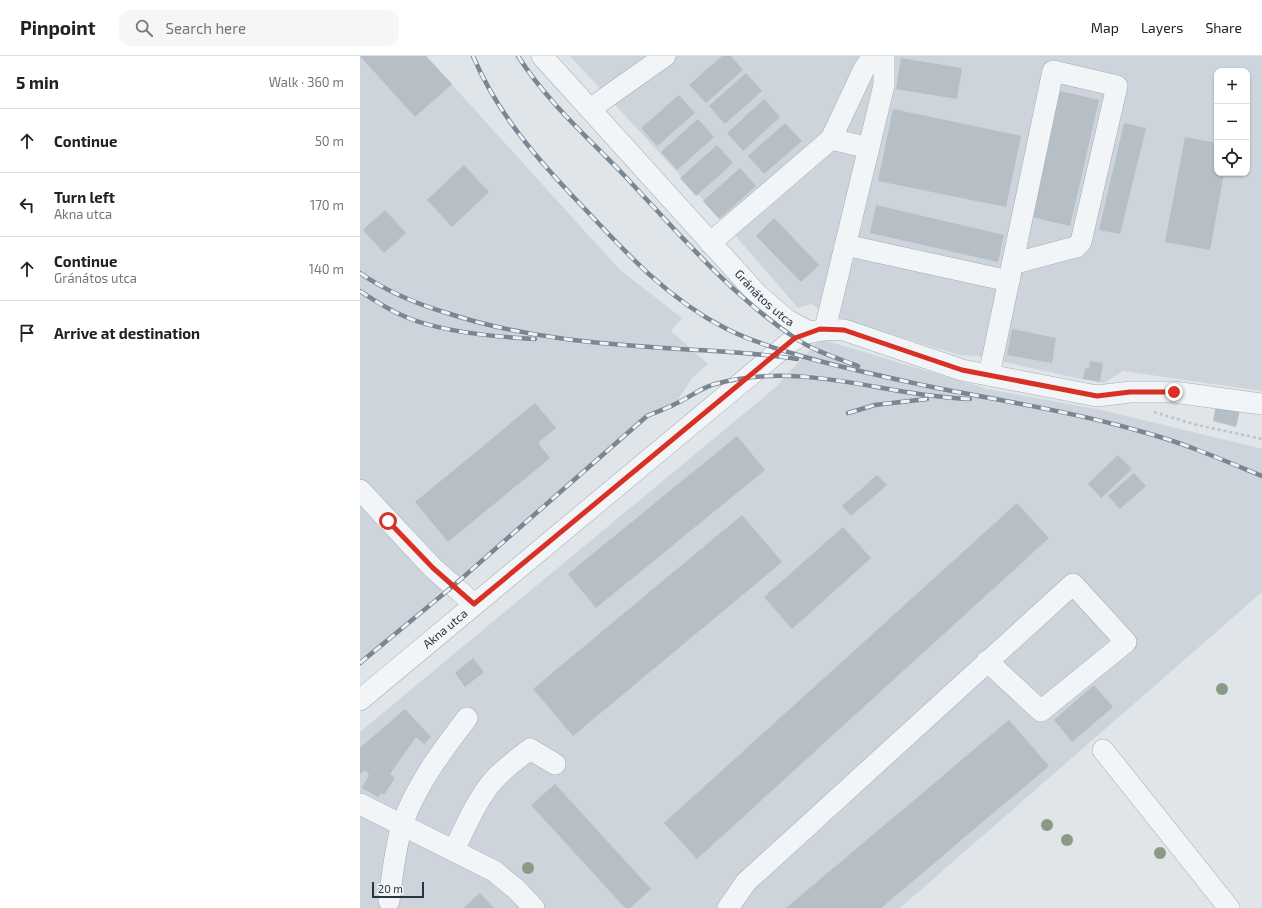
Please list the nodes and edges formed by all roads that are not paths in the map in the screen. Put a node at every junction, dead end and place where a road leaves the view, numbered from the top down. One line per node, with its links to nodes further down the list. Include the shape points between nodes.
1 (542, 56): 5 (street, Gránátos utca)
2 (665, 56): 5 (street)
3 (873, 56): 6 (street, via 864,69)
4 (884, 56): 7 (street, via 884,85)
5 (590, 109): 8 (street, Gránátos utca)
6 (831, 139): 7 (street); 8 (street)
7 (869, 148): 9 (street)
8 (710, 243): 11 (street, Gránátos utca, via 772,308 787,320)
9 (845, 246): 10 (street); 11 (street)
10 (1010, 273): 10 (street, via 1076,247 1081,242 1117,86 1053,71); 12 (street)
11 (817, 331): 12 (street, Gránátos utca, via 844,330 962,370); 15 (street, Akna utca, via 795,338)
12 (989, 375): 13 (street, Gránátos utca, via 1097,396 1130,392 1174,392)
13 (1262, 404)
14 (360, 490): 15 (street, via 433,568)
15 (474, 604): 17 (street, Akna utca)
16 (987, 661): 16 (street, via 1073,584 1126,642 1041,711); 27 (street, via 746,882)
17 (360, 700)
18 (467, 718): 22 (street, via 429,770 412,800)
19 (1103, 750): 28 (street)
20 (555, 764): 24 (street, via 530,749 512,763 492,782)
21 (360, 804): 22 (street); 23 (street)
22 (402, 825): 23 (street); 24 (street)
23 (396, 849): 25 (street)
24 (454, 850): 26 (street, via 494,871)
25 (389, 901)
26 (534, 908)
27 (728, 908)
28 (1229, 908)

